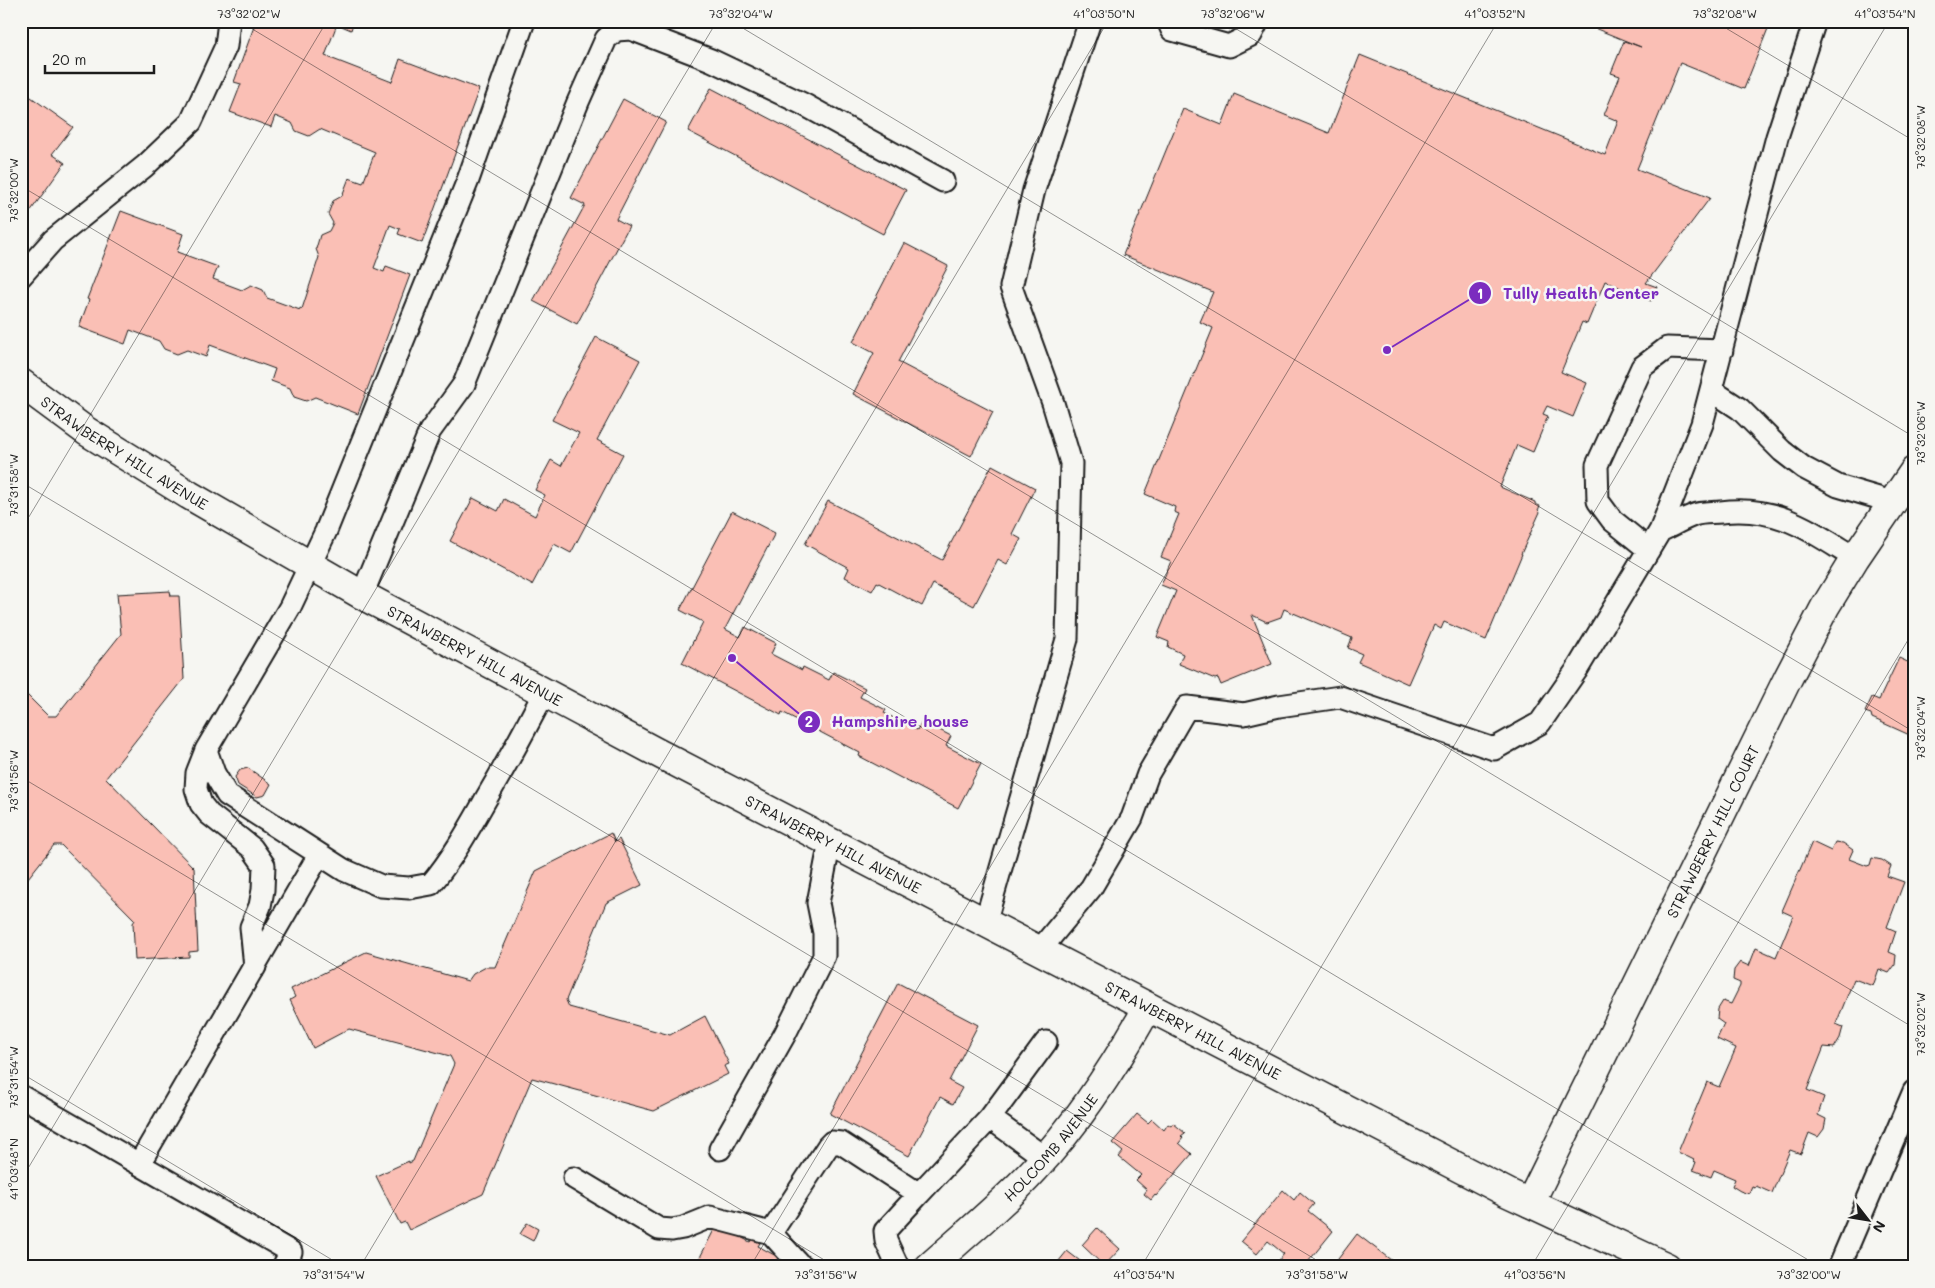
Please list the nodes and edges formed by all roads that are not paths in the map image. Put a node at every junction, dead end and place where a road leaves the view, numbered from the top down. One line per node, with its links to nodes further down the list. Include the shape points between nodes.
1 (229, 21): 8 (lane, via 226,46 191,122 145,166 53,240)
2 (524, 21): 17 (lane, via 468,180)
3 (1090, 21): 23 (lane, via 1034,190 1011,288 1053,402 1071,463 1067,639)
4 (1168, 21): 5 (lane, via 1172,30 1229,46 1251,35)
5 (1258, 21)
6 (1815, 21): 9 (lane, via 1777,137)
7 (943, 181): 18 (lane, via 803,104 711,60 631,30 616,30 606,39 578,102 464,384 430,431)
8 (21, 276)
9 (1722, 350): 11 (lane); 15 (lane, via 1667,348 1642,367 1597,465 1598,501 1612,520)
10 (21, 383): 17 (main road, STRAWBERRY HILL AVENUE, via 86,430)
11 (1711, 390): 13 (lane, via 1740,409 1804,468 1838,486); 14 (lane, via 1702,424)
12 (1914, 471): 13 (main road, STRAWBERRY HILL COURT)
13 (1892, 502): 16 (main road, STRAWBERRY HILL COURT)
14 (1660, 531): 15 (lane); 16 (lane, via 1695,515 1730,510 1760,511 1783,517)
15 (1649, 550): 24 (lane, via 1576,671 1540,723 1494,750 1340,696 1244,714 1187,707 1148,774 1132,818 1091,888)
16 (1855, 558): 36 (main road, STRAWBERRY HILL COURT, via 1788,678)
17 (309, 566): 18 (main road, STRAWBERRY HILL AVENUE); 20 (lane, via 290,607)
18 (362, 596): 19 (main road, STRAWBERRY HILL AVENUE)
19 (544, 693): 21 (main road, STRAWBERRY HILL AVENUE); 22 (lane, via 468,831 431,884 409,888 381,886)
20 (206, 750): 22 (lane, via 214,773 228,795); 25 (lane, via 197,773 196,789 201,804 252,848 264,865 264,890 252,927)
21 (830, 842): 23 (main road, STRAWBERRY HILL AVENUE); 31 (lane, via 818,903 824,933 824,956)
22 (319, 855): 25 (lane)
23 (985, 923): 24 (main road, STRAWBERRY HILL AVENUE)
24 (1039, 951): 26 (main road, STRAWBERRY HILL AVENUE)
25 (255, 967): 33 (lane)
26 (1148, 1007): 32 (main road, HOLCOMB AVENUE, via 1077,1119); 36 (main road, STRAWBERRY HILL AVENUE)
27 (1046, 1042): 30 (lane)
28 (1914, 1091): 44 (lane)
29 (21, 1096): 33 (lane)
30 (990, 1118): 32 (lane); 35 (lane)
31 (720, 1150)
32 (1045, 1158): 42 (main road, HOLCOMB AVENUE, via 997,1208)
33 (139, 1164): 39 (lane, via 290,1252)
34 (574, 1178): 37 (lane, via 659,1229 683,1228 710,1217)
35 (918, 1194): 37 (lane, via 841,1143 832,1142); 41 (lane, via 885,1231)
36 (1530, 1203): 38 (main road, STRAWBERRY HILL AVENUE)
37 (772, 1233): 40 (lane)
38 (1620, 1256): 43 (main road, STRAWBERRY HILL AVENUE)
39 (283, 1267)
40 (804, 1267)
41 (898, 1267)
42 (929, 1267)
43 (1667, 1267)
44 (1839, 1267)

